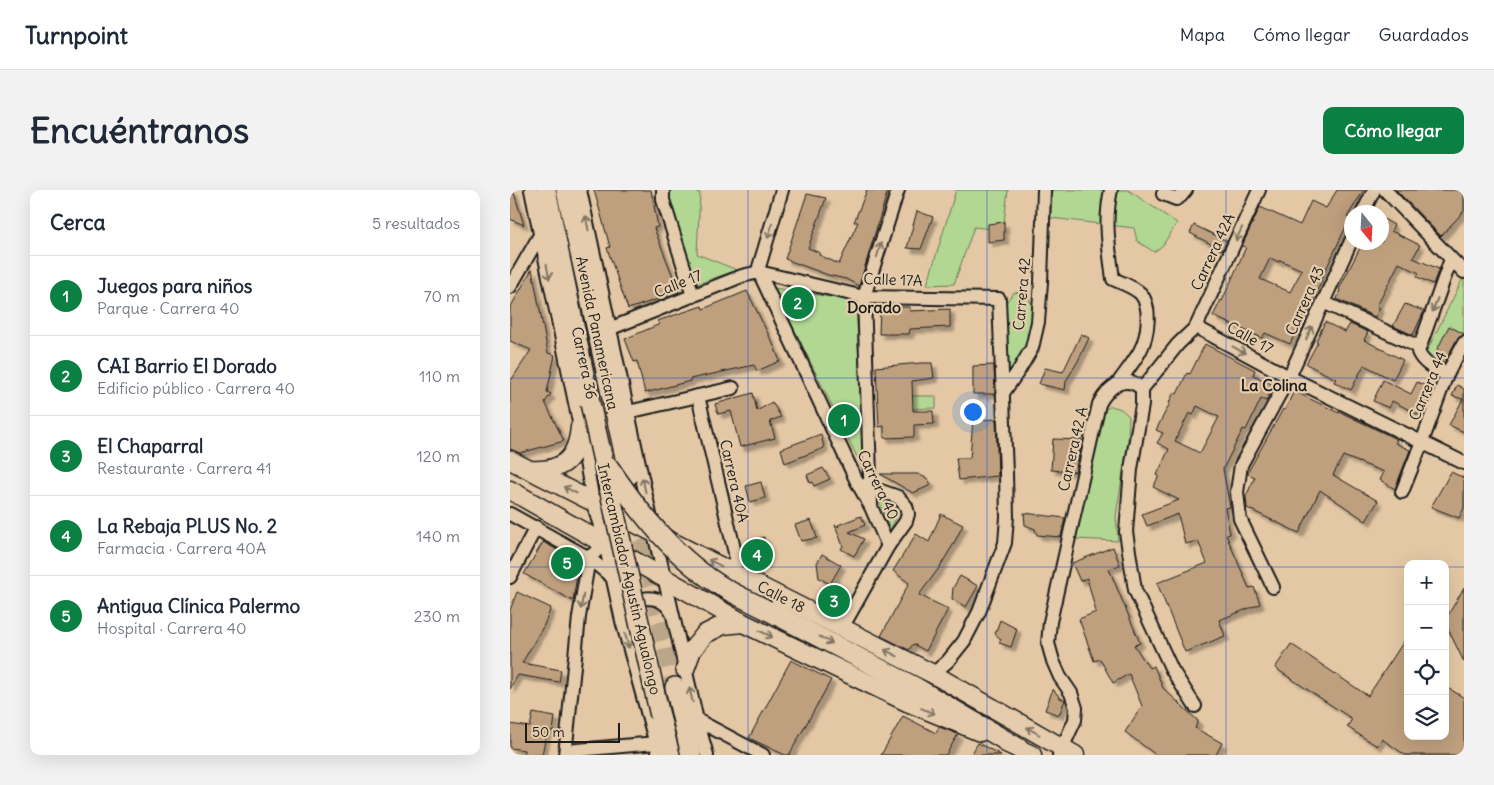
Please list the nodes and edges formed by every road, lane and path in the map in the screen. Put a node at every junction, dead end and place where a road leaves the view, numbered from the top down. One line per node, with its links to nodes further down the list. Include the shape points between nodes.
1 (530, 190): 16 (street, Carrera 36)
2 (546, 190): 37 (main road, Avenida Panamericana)
3 (566, 190): 45 (main road, Avenida Panamericana)
4 (580, 190): 27 (street, one-way to 4)
5 (663, 190): 22 (street, via 663,200)
6 (782, 190): 19 (street, one-way to 19)
7 (898, 190): 23 (street, one-way to 7)
8 (1044, 190): 35 (street, Carrera 42, via 1038,322 1032,348)
9 (1111, 190): 32 (street, Carrera 42 A, via 1106,231 1113,279 1141,295 1148,310 1141,350)
10 (1186, 190): 14 (street, via 1176,199)
11 (1259, 190): 26 (street, Carrera 42A, one-way to 26)
12 (1374, 190): 15 (street)
13 (1384, 190): 18 (street)
14 (1163, 194)
15 (1367, 205)
16 (540, 234): 21 (street); 39 (street, Carrera 36, one-way to 39)
17 (1347, 250): 25 (street, Carrera 43)
18 (1451, 259): 20 (street); 29 (street, one-way to 29)
19 (759, 272): 22 (street, Calle 17); 23 (street, Calle 17A); 46 (street, Carrera 40)
20 (1464, 272)
21 (510, 287)
22 (693, 296): 27 (street, Calle 17)
23 (864, 297): 24 (street, Calle 17A); 47 (street)
24 (999, 299): 35 (street, Carrera 42)
25 (1322, 302): 29 (street); 31 (street, Carrera 43, one-way to 25)
26 (1196, 327): 31 (street, Calle 17, one-way to 31); 34 (street)
27 (609, 329): 38 (street)
28 (1464, 343): 30 (street, Carrera 44)
29 (1419, 347): 30 (street, via 1418,352 1426,364)
30 (1447, 374): 40 (street, Carrera 44)
31 (1288, 377): 40 (street, Calle 17); 62 (street, Carrera 43, via 1241,465 1237,492 1240,519)
32 (1118, 383): 34 (street, via 1136,384); 75 (street, Carrera 42 A, via 1104,394 1099,404 1050,622 1048,643 1053,661 1076,708)
33 (733, 388): 36 (street)
34 (1142, 389): 70 (street, via 1126,532 1135,590 1172,670)
35 (1003, 393): 68 (street, Carrera 42, via 1005,543 964,642)
36 (698, 396): 38 (street); 58 (street, Carrera 40A)
37 (590, 403): 41 (main road, Intercambiador Agustin Agualongo, bridge)
38 (628, 412): 54 (street, one-way to 38)
39 (580, 427): 44 (main road, via 579,442 572,456 560,466 546,471); 50 (street, Carrera 36)
40 (1422, 442): 43 (street, Calle 17); 49 (street, Carrera 44)
41 (602, 457): 72 (main road, Intercambiador Agustin Agualongo, bridge, via 660,716); 74 (main road, one-way to 74, bridge, via 654,528 687,561 725,588 915,687)
42 (510, 460): 44 (main road, Calle 18)
43 (1464, 463)
44 (530, 470): 50 (main road, Calle 18, one-way to 44)
45 (628, 475)
46 (858, 482): 47 (street); 51 (street, Carrera 40)
47 (871, 487): 51 (street); 56 (street, via 898,497 906,506 906,521)
48 (510, 490): 55 (main road)
49 (1402, 492)
50 (593, 502): 54 (main road, Calle 18); 55 (street, Carrera 36)
51 (872, 507): 56 (street, Carrera 40)
52 (510, 514): 53 (street)
53 (536, 527): 57 (street); 59 (street)
54 (654, 533): 58 (main road, Calle 18, one-way to 54); 61 (street)
55 (604, 543): 57 (street); 60 (street, Carrera 36); 61 (main road)
56 (888, 546): 66 (street)
57 (589, 558): 60 (street); 73 (street, one-way to 73, via 579,617)
58 (736, 574): 66 (main road, Calle 18)
59 (510, 577)
60 (612, 577): 64 (street, Carrera 36)
61 (665, 578): 63 (street); 65 (main road)
62 (1273, 588)
63 (672, 614): 64 (street, via 666,604 644,598 625,610); 67 (street)
64 (622, 621): 72 (street, Carrera 36, one-way to 72)
65 (743, 623): 67 (main road, via 723,625 705,634 692,650); 74 (main road, one-way to 74, via 907,702 991,737)
66 (842, 628): 68 (main road, Calle 18, one-way to 66)
67 (685, 669): 71 (street, one-way to 67)
68 (933, 674): 75 (main road, Calle 18, one-way to 68)
69 (675, 687): 76 (main road, Intercambiador Agustin Agualongo)
70 (1195, 706)
71 (697, 720): 77 (street); 78 (street)
72 (662, 751): 73 (street)
73 (565, 753)
74 (1019, 753)
75 (1066, 753)
76 (691, 755)
77 (707, 755)
78 (763, 755)

